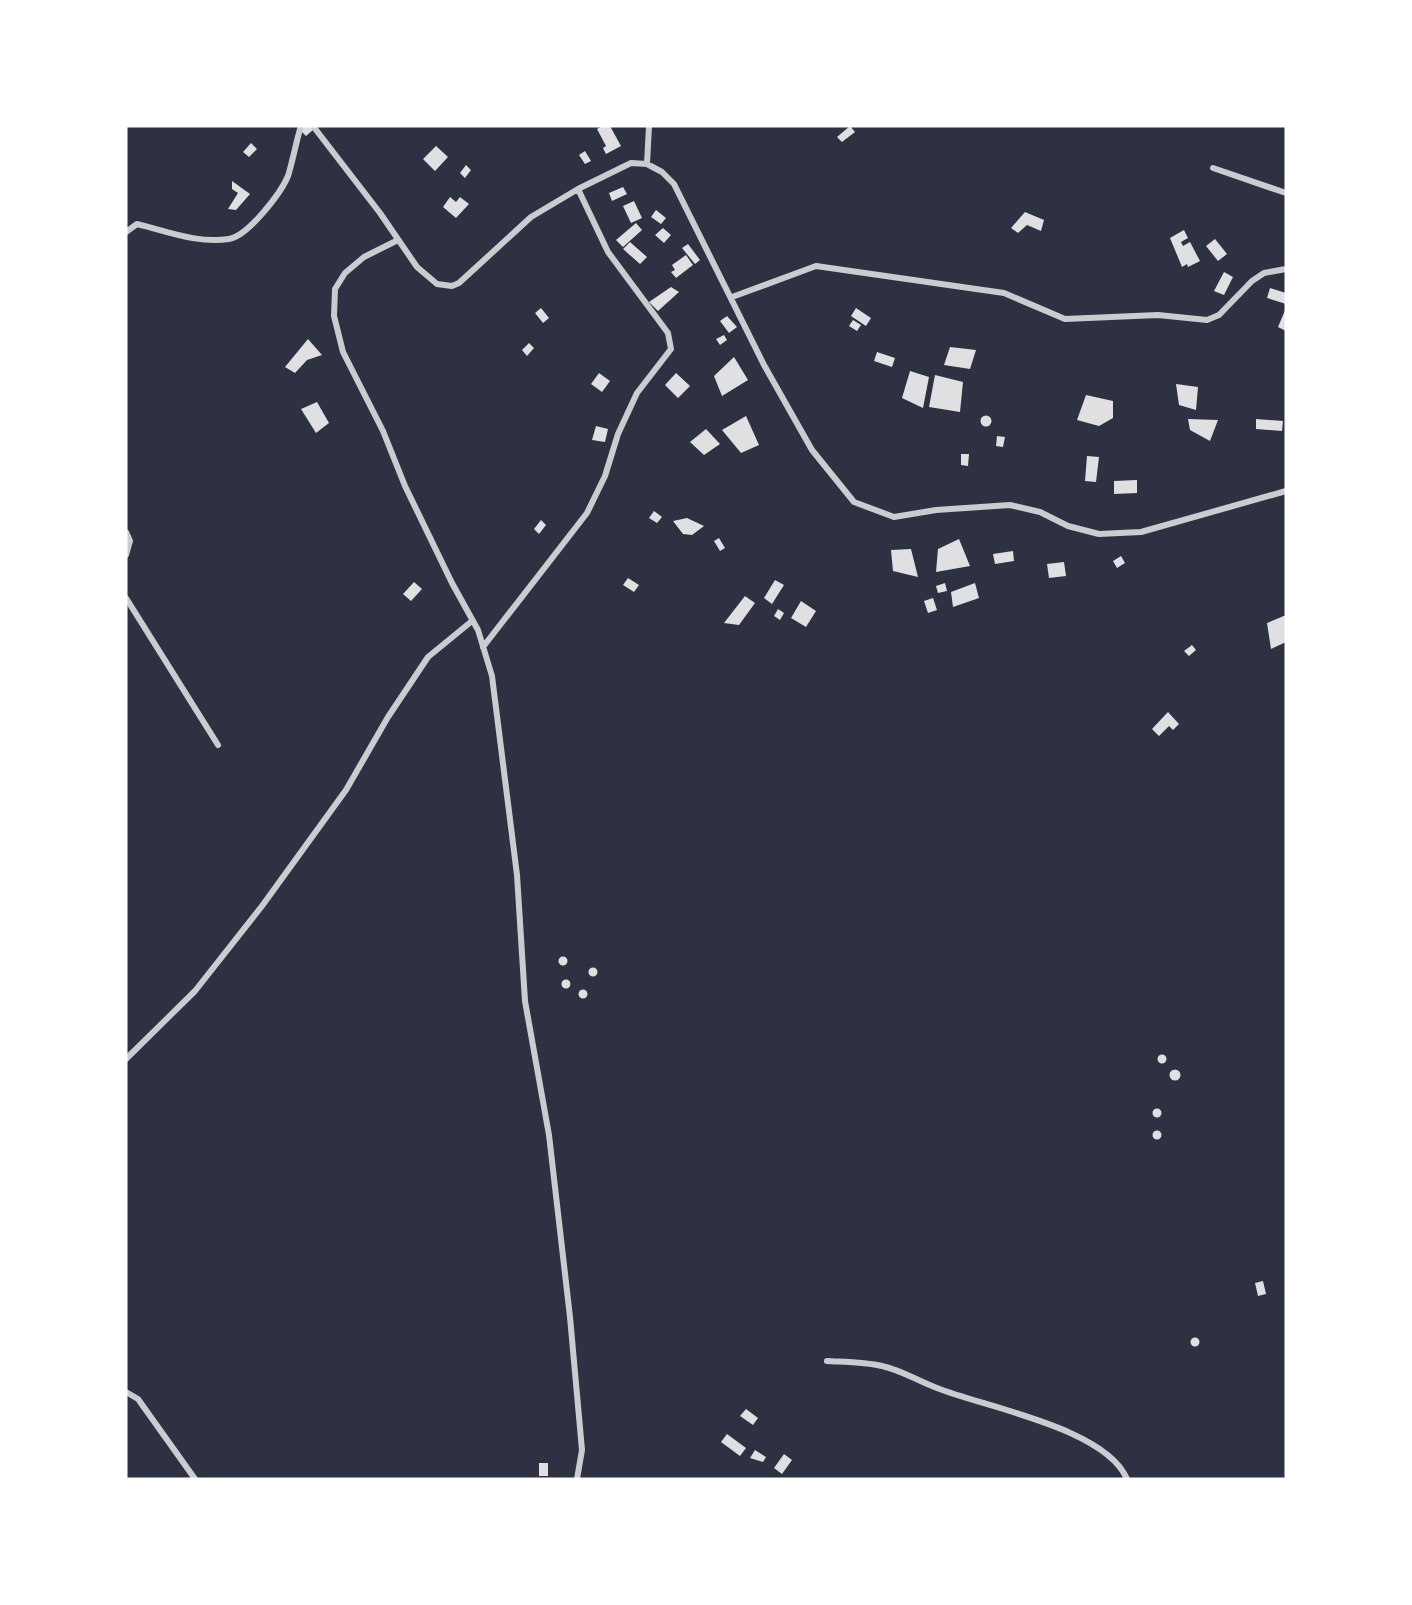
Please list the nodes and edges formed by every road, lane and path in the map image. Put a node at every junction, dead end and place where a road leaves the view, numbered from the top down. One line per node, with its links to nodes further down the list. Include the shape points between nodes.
1 (301, 126): 8 (street, via 287,177 275,199 249,227 231,239 187,237 137,224)
2 (313, 126): 9 (street)
3 (649, 126): 4 (street)
4 (647, 164): 6 (street, via 631,163); 11 (street, via 674,184)
5 (1213, 168): 7 (street)
6 (578, 189): 9 (street, via 531,217 452,286 437,284 417,267); 17 (street, via 608,252 668,333 670,349 637,393 587,513)
7 (1286, 193)
8 (126, 232)
9 (398, 240): 16 (street, via 364,257 345,273 335,290 335,324 351,369)
10 (1286, 269): 11 (street, via 1264,273 1219,315 1207,320 1158,315 1065,319 1004,293 816,266)
11 (732, 297): 12 (street, via 764,365 812,450 854,502 875,512 894,517 1010,505 1040,512 1068,526 1099,534 1118,534 1141,532)
12 (1286, 490)
13 (126, 532): 14 (street, via 130,541)
14 (126, 555)
15 (126, 598): 18 (street)
16 (472, 621): 17 (street); 19 (street, via 428,657 346,790 262,906 195,991)
17 (483, 647): 23 (street, via 492,676 516,875 525,1001 549,1135 570,1317 582,1450)
18 (218, 745)
19 (126, 1059)
20 (827, 1361): 24 (street, via 881,1365 938,1388 1040,1420 1089,1443 1113,1461)
21 (126, 1392): 22 (street, via 138,1400)
22 (195, 1479)
23 (577, 1479)
24 (1127, 1479)

